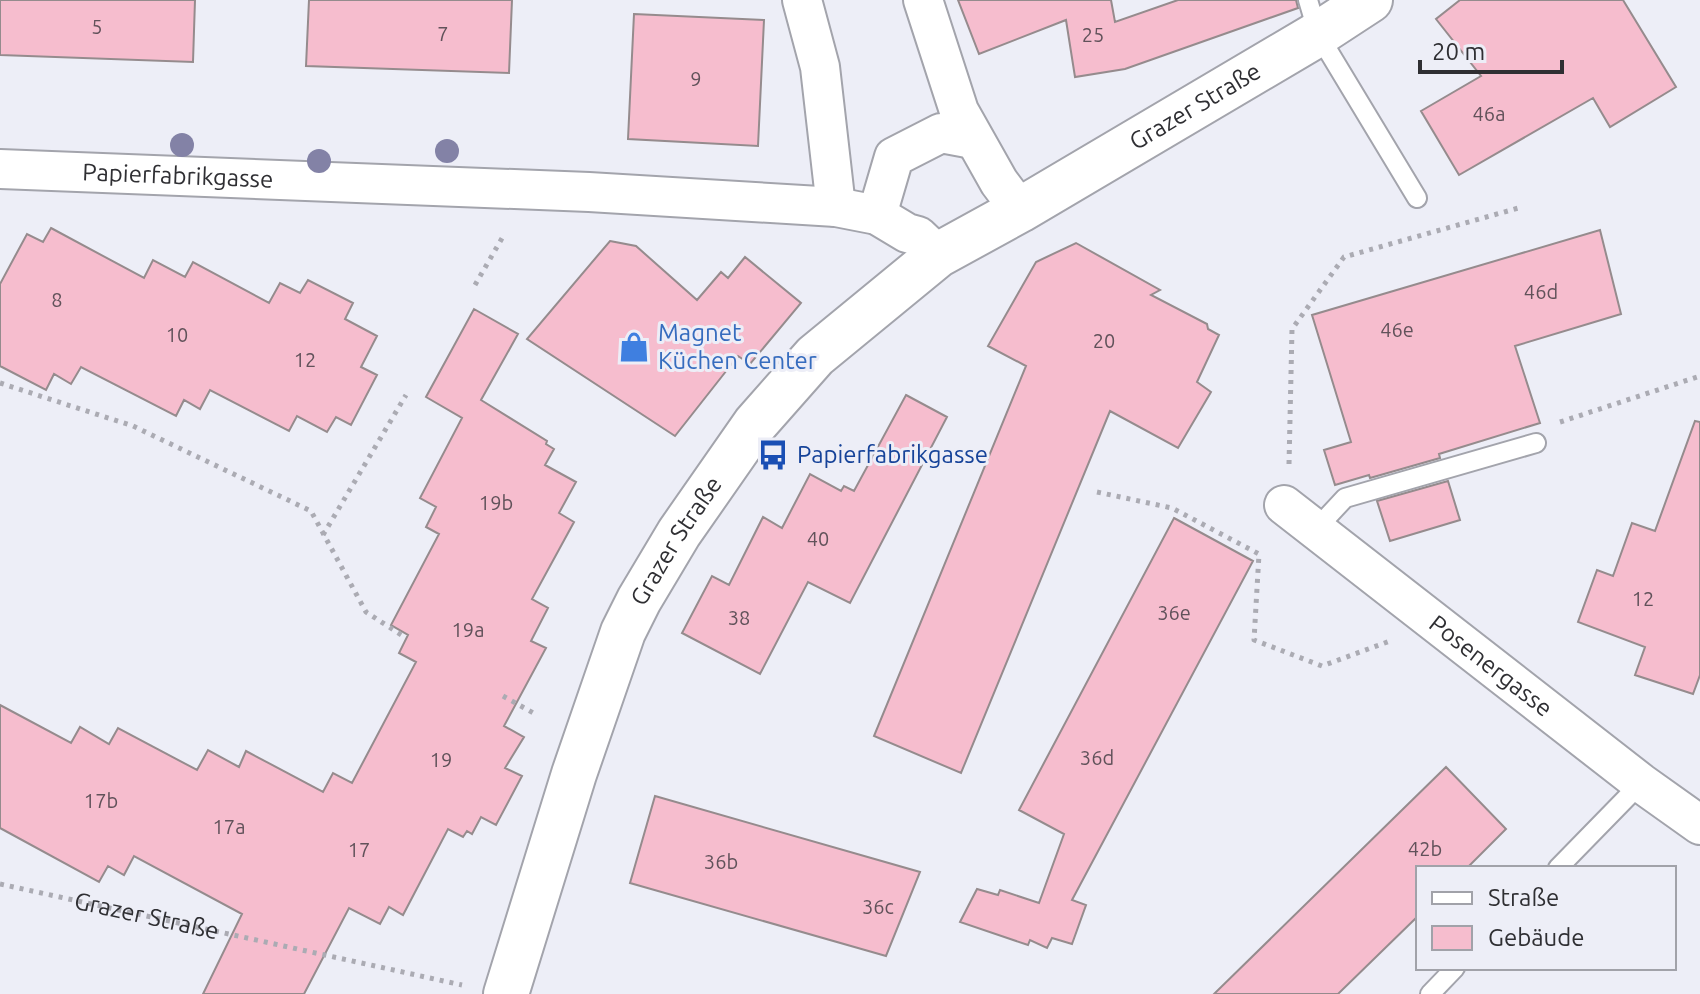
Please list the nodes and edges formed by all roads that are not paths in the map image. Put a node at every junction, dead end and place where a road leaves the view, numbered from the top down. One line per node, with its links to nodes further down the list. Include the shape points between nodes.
1 (802, 0): 8 (street, via 820,67)
2 (923, 0): 5 (street)
3 (1370, 0): 4 (street, Grazer Straße)
4 (1313, 17): 7 (lane, via 1350,104); 9 (street, Grazer Straße)
5 (973, 139): 9 (street); 10 (street, via 941,133 894,157)
6 (0, 169): 8 (street, Papierfabrikgasse)
7 (1417, 198)
8 (836, 207): 10 (street, Papierfabrikgasse)
9 (1020, 210): 11 (street, Grazer Straße)
10 (877, 215): 11 (street, Papierfabrikgasse, via 918,236)
11 (938, 255): 19 (street, Grazer Straße, via 815,356 755,424 679,533 623,632 574,774)
12 (1536, 443): 14 (lane, via 1345,498)
13 (1284, 505): 14 (street, Posenergasse)
14 (1316, 529): 15 (street, Posenergasse)
15 (1641, 783): 16 (street, Posenergasse); 17 (lane)
16 (1700, 825)
17 (1560, 866)
18 (1453, 970): 20 (lane)
19 (486, 990)
20 (1430, 994)

